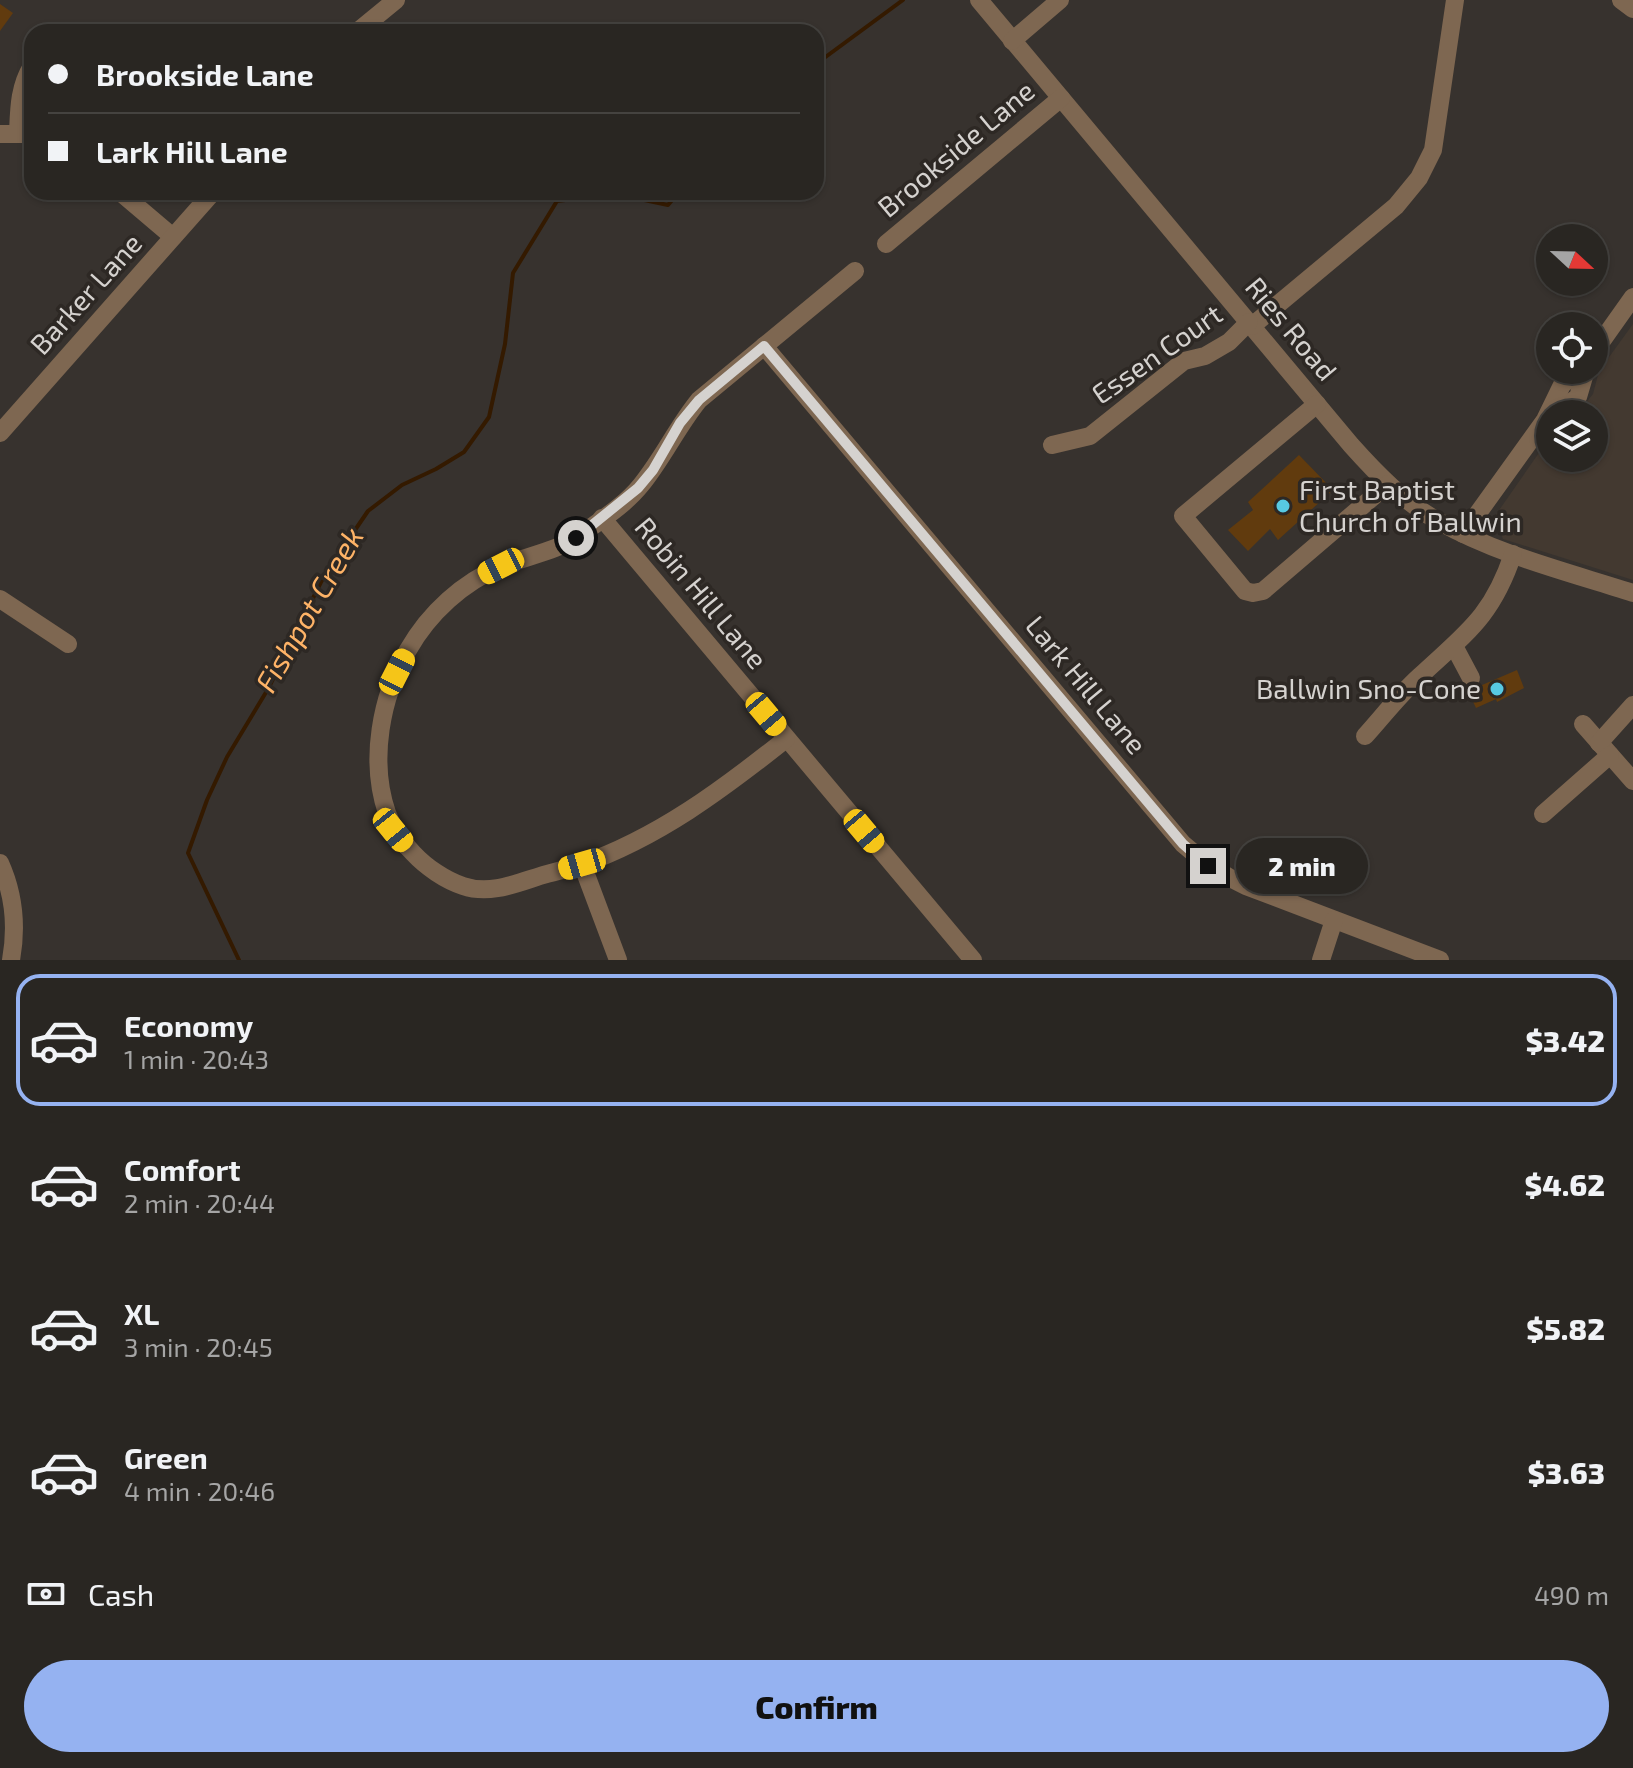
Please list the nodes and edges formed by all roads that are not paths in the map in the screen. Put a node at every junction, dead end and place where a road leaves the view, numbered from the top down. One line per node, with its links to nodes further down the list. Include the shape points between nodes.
1 (396, 0): 7 (street)
2 (979, 0): 8 (street, Ries Road)
3 (1060, 0): 8 (street)
4 (1455, 0): 18 (street, Essen Court, via 1433,150 1419,178 1396,206)
5 (1621, 0): 6 (street)
6 (1633, 9)
7 (367, 24)
8 (1012, 41): 10 (street, Ries Road)
9 (24, 80): 11 (street)
10 (1061, 98): 15 (street, Brookside Lane); 18 (street, Ries Road)
11 (17, 134)
12 (129, 200): 14 (street)
13 (206, 200): 14 (street, Barker Lane)
14 (173, 237): 22 (street, Barker Lane)
15 (886, 244)
16 (855, 271): 20 (street)
17 (1633, 297): 19 (street)
18 (1250, 324): 21 (street, Ries Road); 24 (street, Essen Court, via 1205,356 1184,361 1090,436)
19 (1608, 332)
20 (764, 346): 26 (street, via 699,400 653,470); 43 (street, Lark Hill Lane, via 1183,844 1222,875)
21 (1317, 404): 25 (street, Ries Road); 25 (street, via 1184,514 1245,591 1263,591)
22 (0, 433)
23 (1536, 436): 27 (street)
24 (1052, 445)
25 (1388, 484): 27 (street, Ries Road)
26 (602, 518): 37 (street, Robin Hill Lane); 42 (street, via 576,538 471,581 444,604 403,660 386,698 381,730 380,777 393,830 423,865 464,887 484,889 511,887)
27 (1463, 534): 28 (street, Ries Road)
28 (1513, 554): 29 (street, Ries Road); 32 (street, via 1496,597)
29 (1633, 593)
30 (0, 599): 31 (street)
31 (68, 644)
32 (1454, 646): 33 (street); 36 (street)
33 (1471, 678)
34 (1633, 705): 38 (street)
35 (1583, 724): 38 (street)
36 (1365, 736)
37 (786, 739): 42 (street, via 686,813); 44 (street, Robin Hill Lane)
38 (1605, 749): 39 (street); 40 (street)
39 (1633, 781)
40 (1543, 814)
41 (0, 863): 45 (street, via 14,915)
42 (582, 864): 46 (street)
43 (1334, 920): 47 (street); 48 (street, Lark Hill Lane)
44 (961, 956)
45 (11, 960)
46 (618, 960)
47 (1321, 960)
48 (1440, 960)

